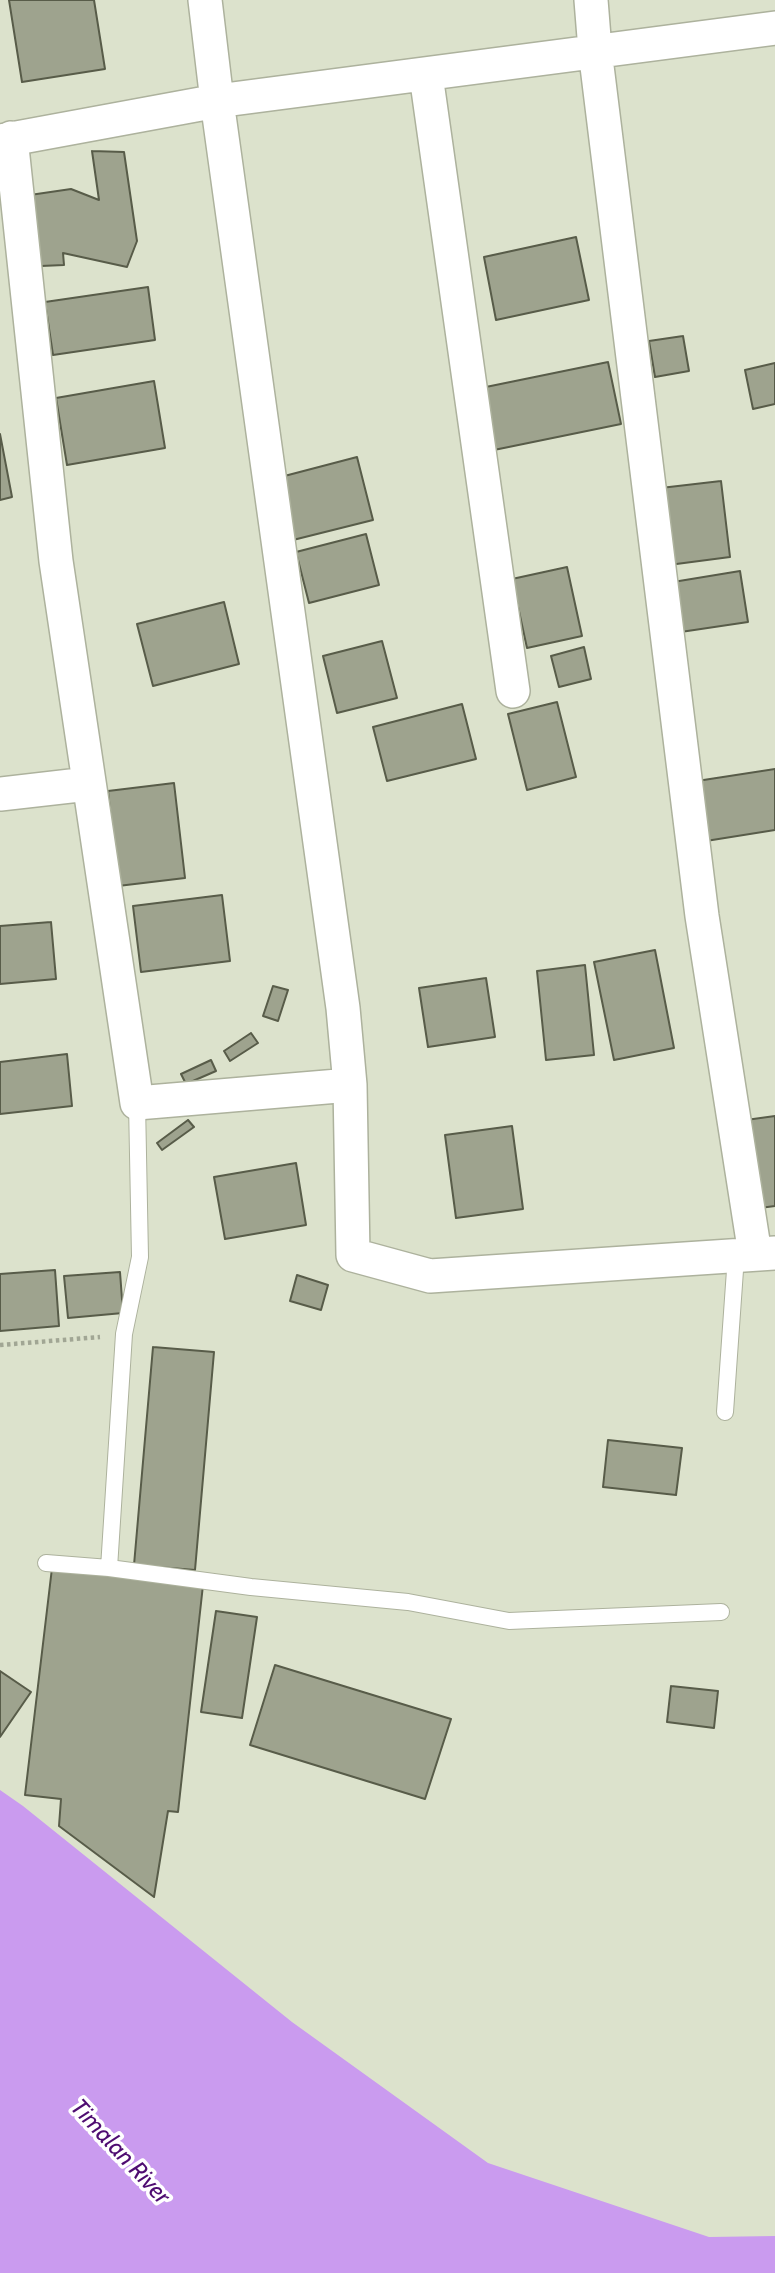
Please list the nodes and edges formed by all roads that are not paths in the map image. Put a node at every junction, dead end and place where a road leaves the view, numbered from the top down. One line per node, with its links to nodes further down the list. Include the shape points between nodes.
1 (205, 0): 6 (street)
2 (591, 0): 4 (street)
3 (775, 28): 4 (street)
4 (595, 50): 5 (street); 13 (street, via 702,916)
5 (426, 75): 6 (street); 8 (street)
6 (217, 101): 7 (street); 11 (street)
7 (6, 139): 9 (street, via 56,561)
8 (513, 691)
9 (88, 784): 10 (street); 12 (street)
10 (0, 794)
11 (350, 1085): 12 (street); 13 (street, via 353,1255 430,1276)
12 (137, 1103): 16 (lane, via 140,1257 124,1335)
13 (755, 1254): 14 (lane)
14 (725, 1412)
15 (46, 1563): 16 (lane)
16 (109, 1568): 17 (lane, via 408,1602 509,1621)
17 (721, 1612)

